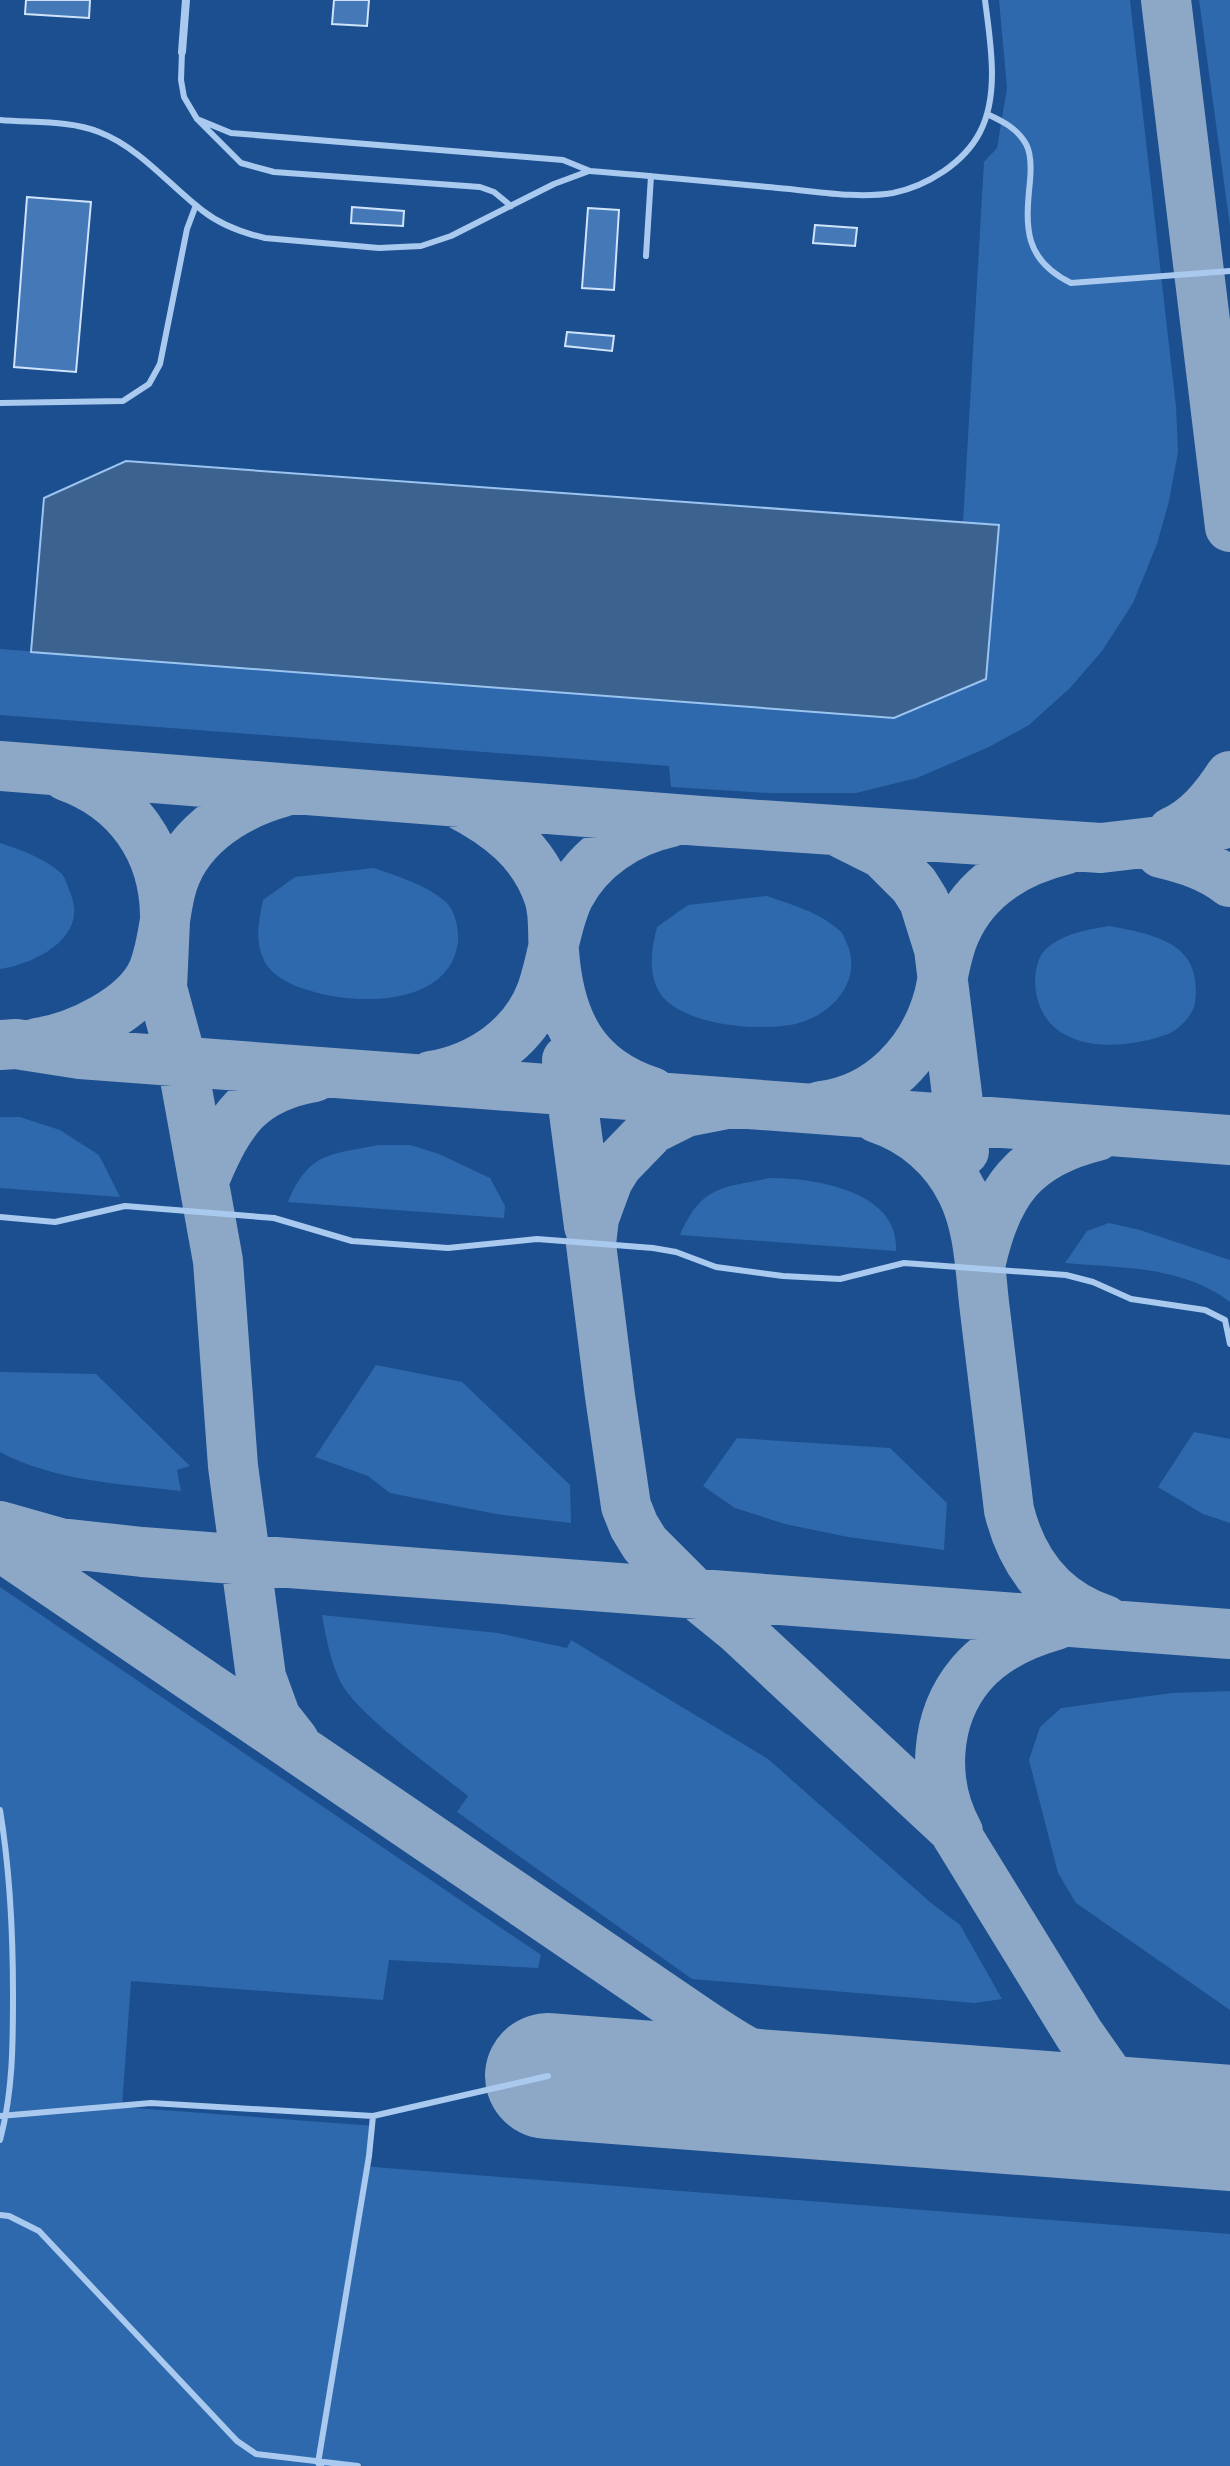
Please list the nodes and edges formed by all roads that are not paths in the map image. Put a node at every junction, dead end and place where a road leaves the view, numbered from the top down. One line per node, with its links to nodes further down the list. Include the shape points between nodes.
1 (186, 0): 3 (street)
2 (985, 0): 4 (lane, via 993,63)
3 (182, 52): 5 (lane, via 184,97)
4 (987, 114): 8 (lane, via 952,166 895,192 819,192); 12 (lane, via 1007,123 1028,147 1031,239 1037,259 1054,274 1071,283)
5 (197, 119): 7 (lane, via 231,133 563,160); 10 (lane, via 241,163 274,172 480,187)
6 (0, 120): 9 (lane, via 98,131 123,144)
7 (590, 171): 8 (lane); 10 (lane)
8 (651, 176): 11 (lane)
9 (196, 205): 10 (lane, via 222,224 265,238 405,248 451,236); 13 (lane, via 160,364 149,384 123,401)
10 (511, 206)
11 (646, 256)
12 (1230, 271)
13 (0, 403)
14 (0, 1217): 15 (lane, via 55,1222 125,1206 274,1218 352,1241 448,1248 537,1239 653,1248 716,1267 783,1276 840,1279 904,1263 1066,1275 1131,1299 1205,1310 1225,1320)
15 (1230, 1344)
16 (0, 1810): 18 (lane, via 13,1963 13,2046)
17 (548, 2076): 19 (lane)
18 (3, 2116): 19 (lane, via 151,2103); 20 (lane)
19 (373, 2116): 22 (lane)
20 (0, 2140)
21 (0, 2215): 22 (lane, via 39,2231 54,2245 237,2441 256,2454)
22 (319, 2464): 23 (lane)
23 (358, 2466)

